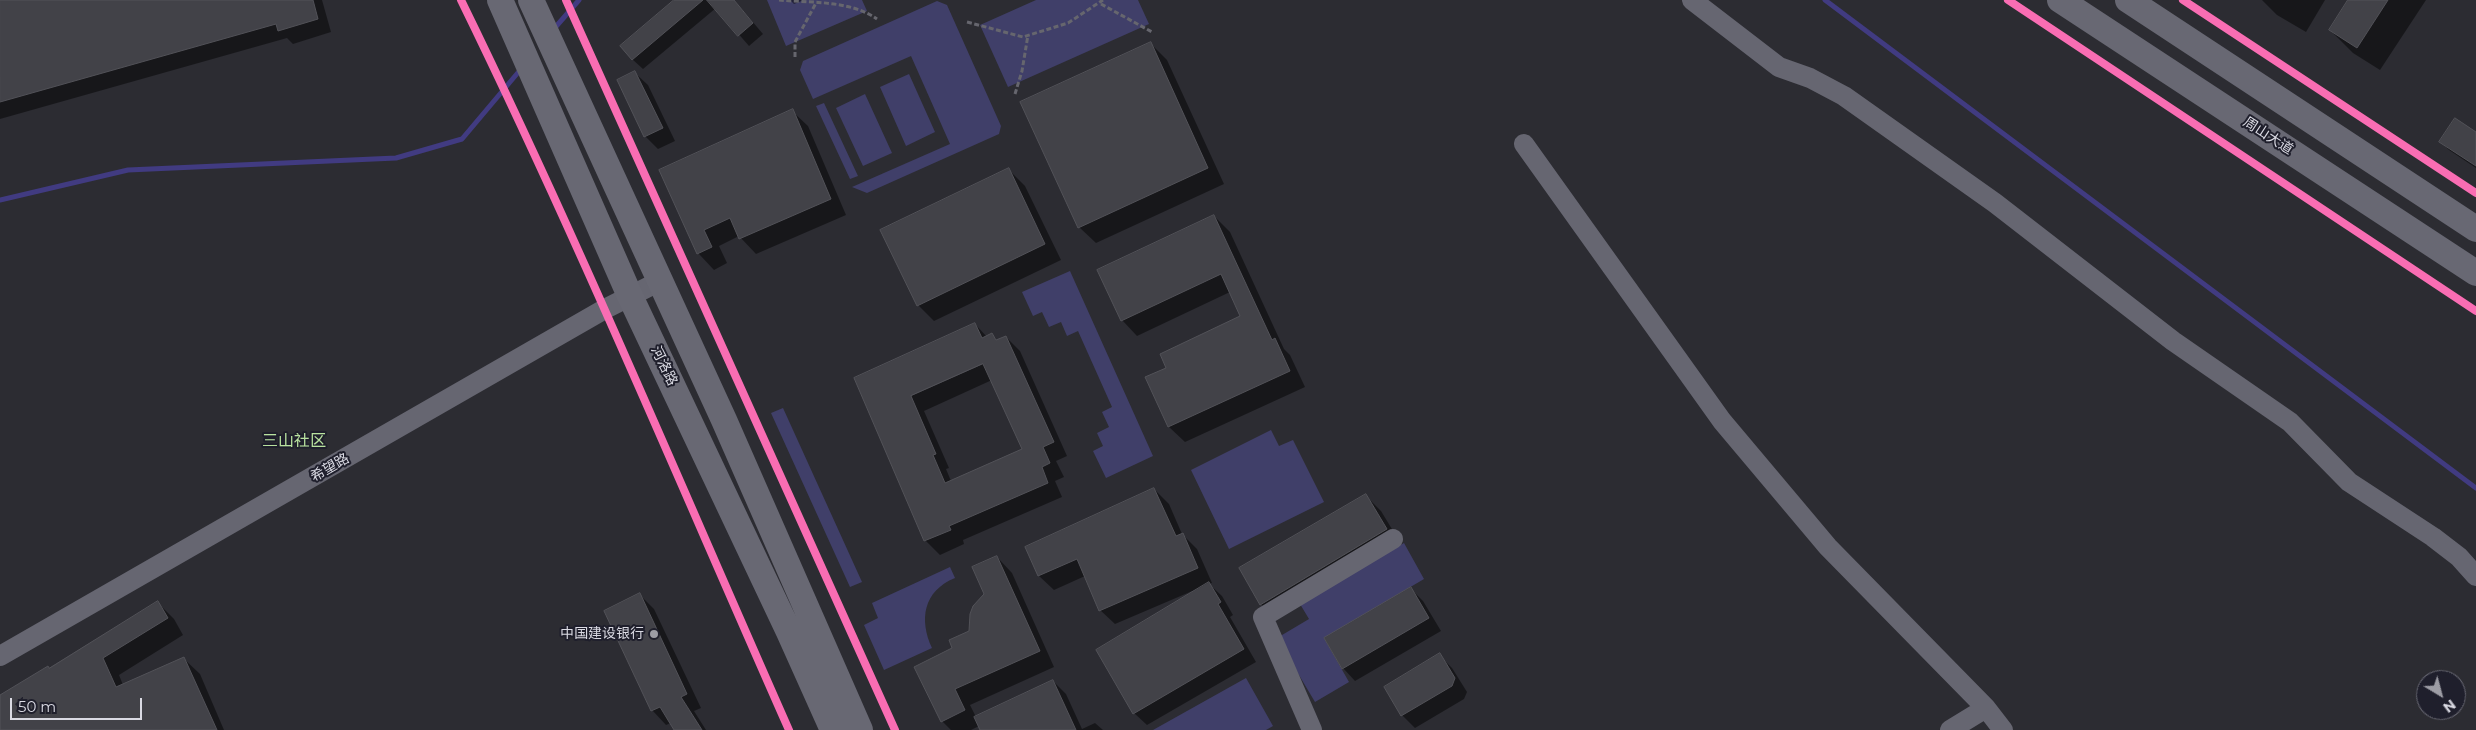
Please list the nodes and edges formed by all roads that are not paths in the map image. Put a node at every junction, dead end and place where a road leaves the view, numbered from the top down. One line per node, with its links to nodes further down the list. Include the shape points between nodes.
1 (500, 0): 10 (main road, 河洛路)
2 (1692, 0): 12 (street, via 1780,67 1844,96 1995,203 2173,341 2290,422 2349,482 2433,536 2459,556)
3 (2060, 0): 8 (main road, 周山大道)
4 (2128, 0): 7 (main road)
5 (535, 8): 9 (main road)
6 (1524, 144): 14 (street, via 1722,421 1828,547)
7 (2476, 229)
8 (2476, 273)
9 (660, 281): 10 (street, 希望路); 16 (main road)
10 (630, 296): 13 (street, 希望路); 15 (main road, 河洛路)
11 (1393, 539): 17 (street, via 1263,617)
12 (2476, 576)
13 (0, 656)
14 (1986, 708): 18 (street); 19 (street)
15 (833, 730)
16 (860, 730)
17 (1312, 730)
18 (1950, 730)
19 (2002, 730)

